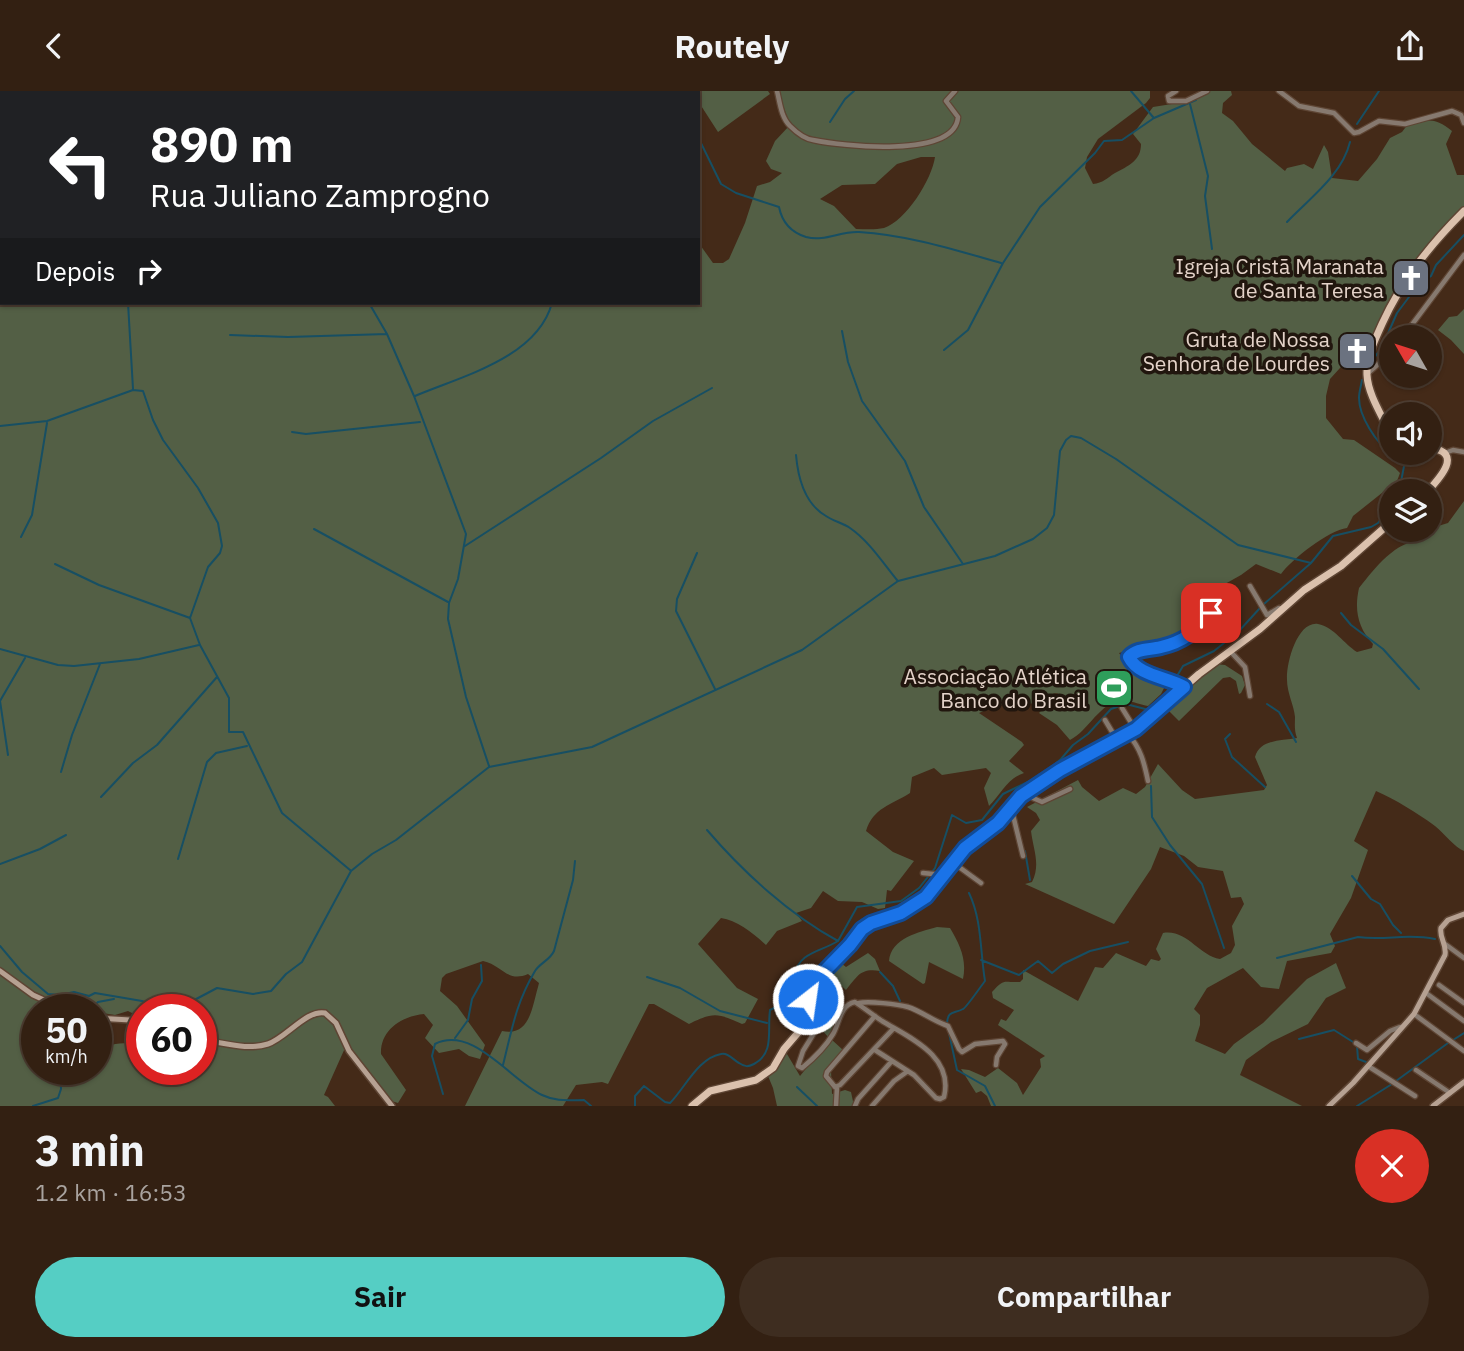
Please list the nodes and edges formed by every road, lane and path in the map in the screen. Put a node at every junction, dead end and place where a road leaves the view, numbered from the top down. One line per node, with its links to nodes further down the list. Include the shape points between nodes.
1 (777, 91): 2 (street, via 785,119 806,138 900,147 930,142 955,127 958,117 946,101)
2 (956, 91)
3 (1176, 91): 4 (street, via 1168,100 1186,101)
4 (1207, 91)
5 (1279, 91): 6 (street, via 1299,106 1334,113 1354,133 1379,121 1405,124 1452,111 1461,115)
6 (1464, 123)
7 (1464, 211): 11 (main road, via 1406,278 1374,340)
8 (1464, 255): 9 (street)
9 (1412, 325)
10 (1379, 367): 11 (street)
11 (1367, 374): 12 (main road)
12 (1379, 408)
13 (1442, 452): 15 (main road)
14 (1464, 452): 15 (street)
15 (1445, 453): 16 (main road, via 1447,463)
16 (1437, 479)
17 (1379, 533): 20 (main road, via 1342,566)
18 (1250, 586): 20 (street, via 1268,615)
19 (1219, 597): 22 (street, via 1195,632 1175,643 1130,655 1143,671)
20 (1293, 599): 21 (main road)
21 (1229, 651): 22 (main road); 23 (street, via 1245,667)
22 (1184, 687): 26 (main road)
23 (1250, 696)
24 (1122, 708): 26 (street)
25 (1105, 720): 27 (street)
26 (1132, 732): 27 (main road); 28 (street)
27 (1118, 740): 30 (main road)
28 (1148, 781)
29 (1070, 789): 30 (street, via 1042,802)
30 (1028, 792): 31 (main road)
31 (1011, 807): 32 (main road, via 994,827); 33 (street)
32 (965, 848): 35 (main road); 36 (street, via 959,867)
33 (1023, 856)
34 (928, 874): 35 (street)
35 (944, 875): 40 (main road, via 926,897 901,913 866,926)
36 (981, 883)
37 (1464, 914): 38 (street, via 1442,926)
38 (1445, 944): 39 (street); 43 (street, via 1443,959)
39 (1464, 958)
40 (835, 959): 45 (street, via 817,996 819,1025 799,1067 832,1036 846,1005); 65 (main road, via 810,989 809,1020 773,1068 756,1080 719,1088)
41 (0, 971): 44 (street)
42 (1439, 985): 46 (street)
43 (1426, 993): 47 (street); 49 (street)
44 (32, 994)
45 (858, 1003): 48 (street); 57 (street, via 909,1008 948,1026 962,1052 975,1044 1003,1041)
46 (1464, 1003)
47 (1414, 1014): 50 (street); 55 (street)
48 (875, 1016): 51 (street); 62 (street, via 827,1072)
49 (1464, 1021)
50 (1400, 1027): 53 (street, via 1367,1050); 58 (street)
51 (894, 1028): 54 (street); 59 (street, via 933,1054 945,1083 942,1098 934,1097)
52 (217, 1043): 66 (street, via 265,1045 320,1012 336,1023 349,1051)
53 (1356, 1043)
54 (874, 1050): 56 (street); 62 (street)
55 (1464, 1051)
56 (891, 1062): 59 (street); 69 (street)
57 (996, 1065)
58 (1368, 1066): 64 (street); 71 (street)
59 (908, 1070): 70 (street)
60 (1416, 1070): 63 (street)
61 (1464, 1082): 63 (street)
62 (836, 1087): 68 (street)
63 (1451, 1094): 72 (street)
64 (1415, 1096)
65 (696, 1103): 67 (street)
66 (392, 1106)
67 (685, 1106)
68 (836, 1106)
69 (855, 1106)
70 (872, 1106)
71 (1329, 1106)
72 (1433, 1106)

